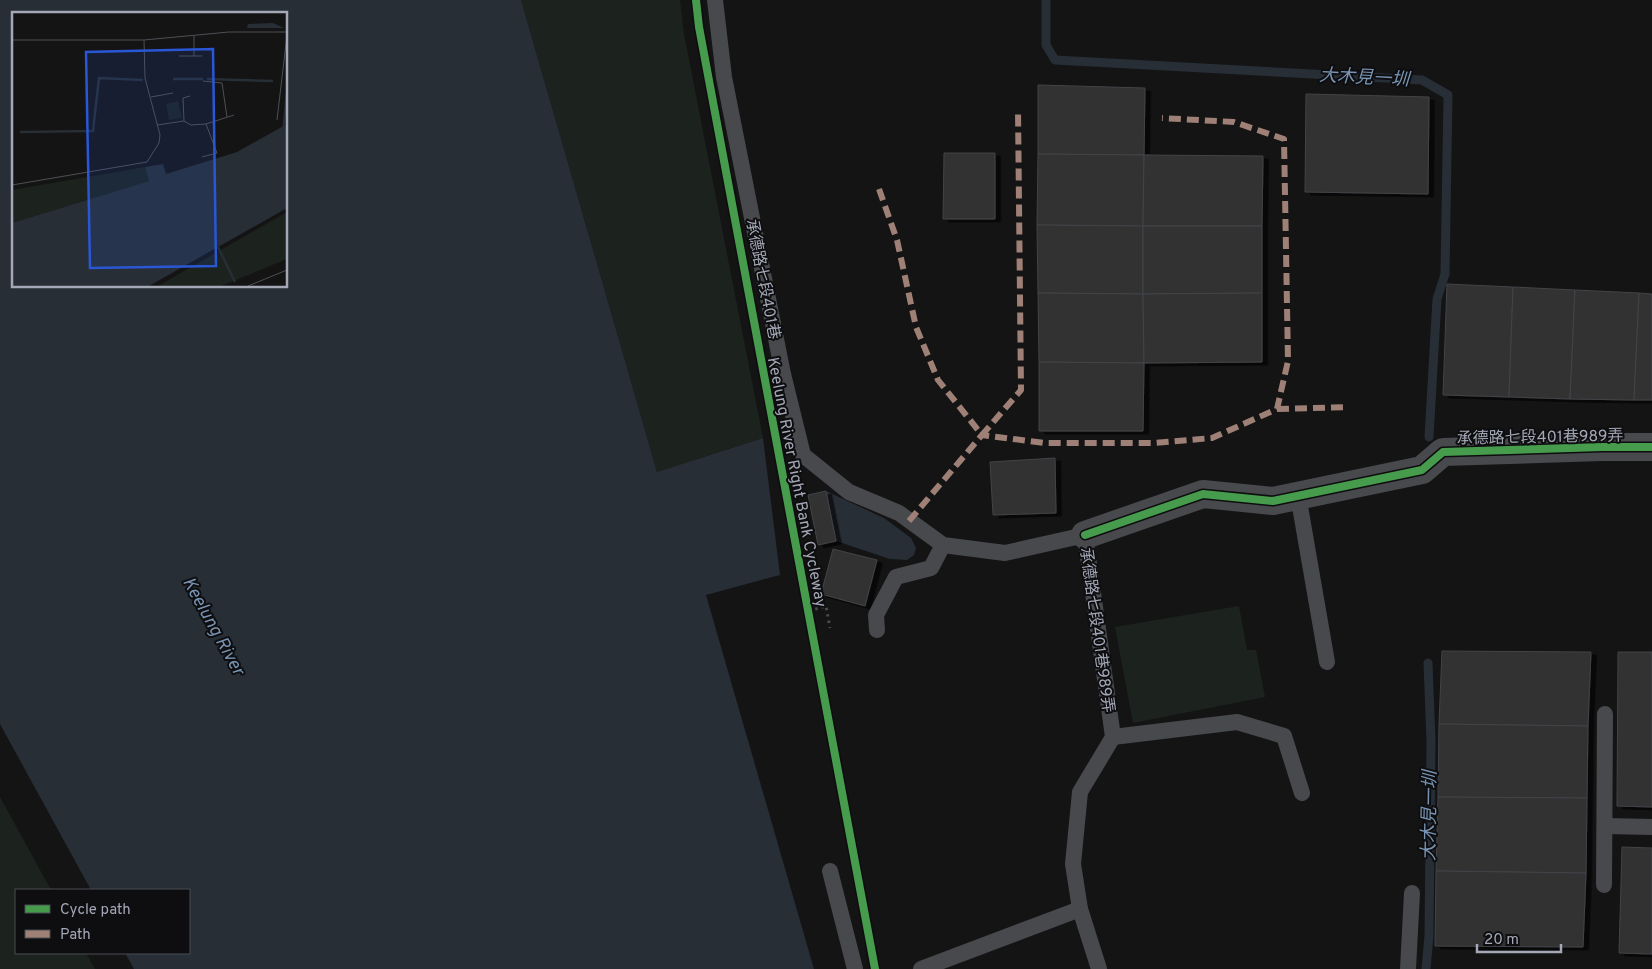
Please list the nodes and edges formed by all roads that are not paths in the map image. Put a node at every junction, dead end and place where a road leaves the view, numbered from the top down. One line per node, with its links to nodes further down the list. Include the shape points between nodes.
1 (714, 0): 5 (lane, 承德路七段401巷, via 724,77 782,374 803,455 849,492 899,513)
2 (1652, 447): 3 (street, 承德路七段401巷989弄, via 1443,452 1422,470)
3 (1298, 495): 4 (street, 承德路七段401巷989弄, via 1272,501 1203,494); 7 (lane)
4 (1085, 535): 5 (lane, 承德路七段401巷, via 1005,553); 9 (lane, 承德路七段401巷989弄)
5 (943, 545): 6 (lane, via 931,568 896,577 876,615)
6 (877, 630)
7 (1327, 662)
8 (1605, 714): 11 (lane)
9 (1112, 737): 10 (lane, via 1238,722 1256,727 1284,736); 16 (lane, via 1080,792 1073,864)
10 (1302, 793)
11 (1606, 826): 12 (lane); 14 (lane)
12 (1652, 827)
13 (830, 871): 17 (lane)
14 (1604, 885)
15 (1412, 893): 20 (lane)
16 (1080, 909): 18 (lane); 19 (lane)
17 (854, 969)
18 (921, 969)
19 (1099, 969)
20 (1408, 969)

